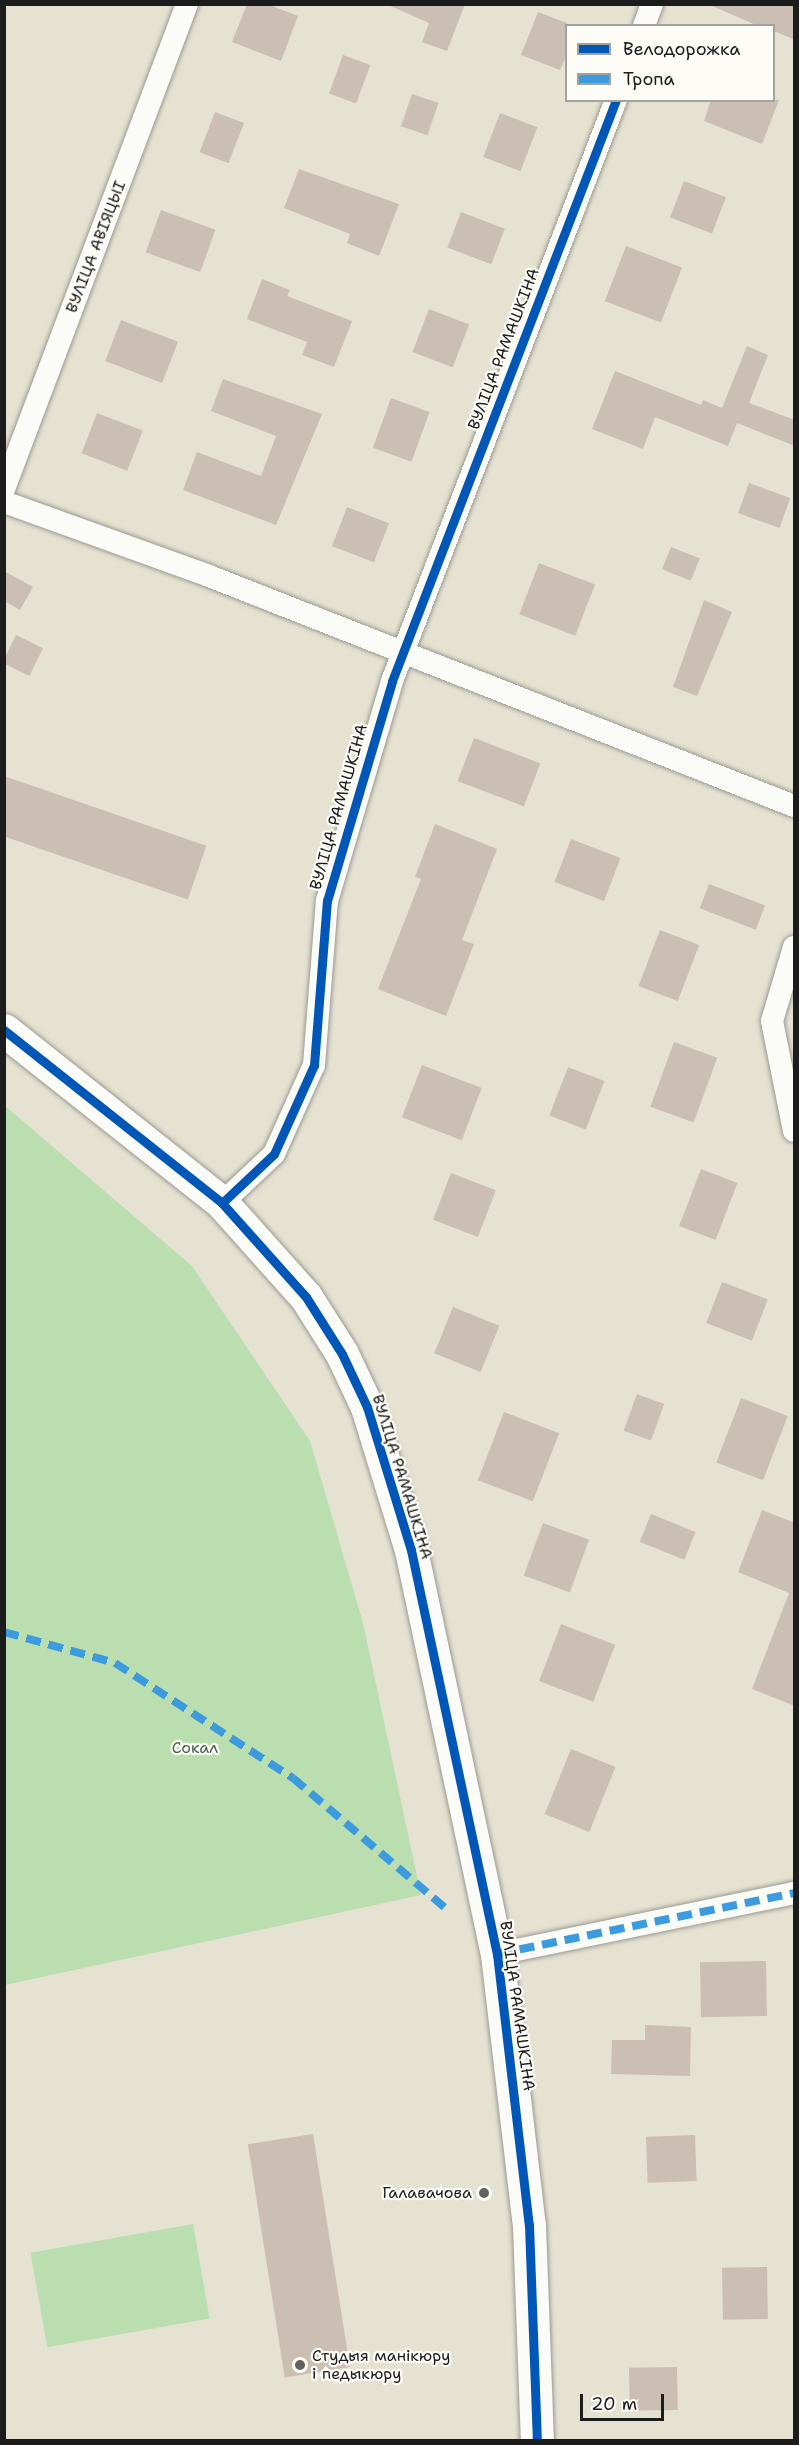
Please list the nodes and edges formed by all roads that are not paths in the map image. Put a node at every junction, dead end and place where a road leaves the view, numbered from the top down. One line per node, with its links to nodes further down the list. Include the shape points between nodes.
1 (187, 4): 5 (street, ВУЛІЦА АВІЯЦЫІ)
2 (652, 4): 3 (street)
3 (645, 24)
4 (615, 102): 7 (street, ВУЛІЦА РАМАШКІНА)
5 (4, 489)
6 (4, 502): 7 (street)
7 (404, 652): 8 (street); 12 (street, ВУЛІЦА РАМАШКІНА, via 327,901 314,1065 274,1154)
8 (795, 806)
9 (795, 947): 11 (street, via 772,1021)
10 (4, 1030): 12 (street)
11 (795, 1131)
12 (222, 1203): 14 (street, ВУЛІЦА РАМАШКІНА, via 306,1297 342,1354 367,1407 411,1550)
13 (795, 1893): 14 (street)
14 (497, 1954): 15 (street, ВУЛІЦА РАМАШКІНА, via 529,2225)
15 (537, 2440)

